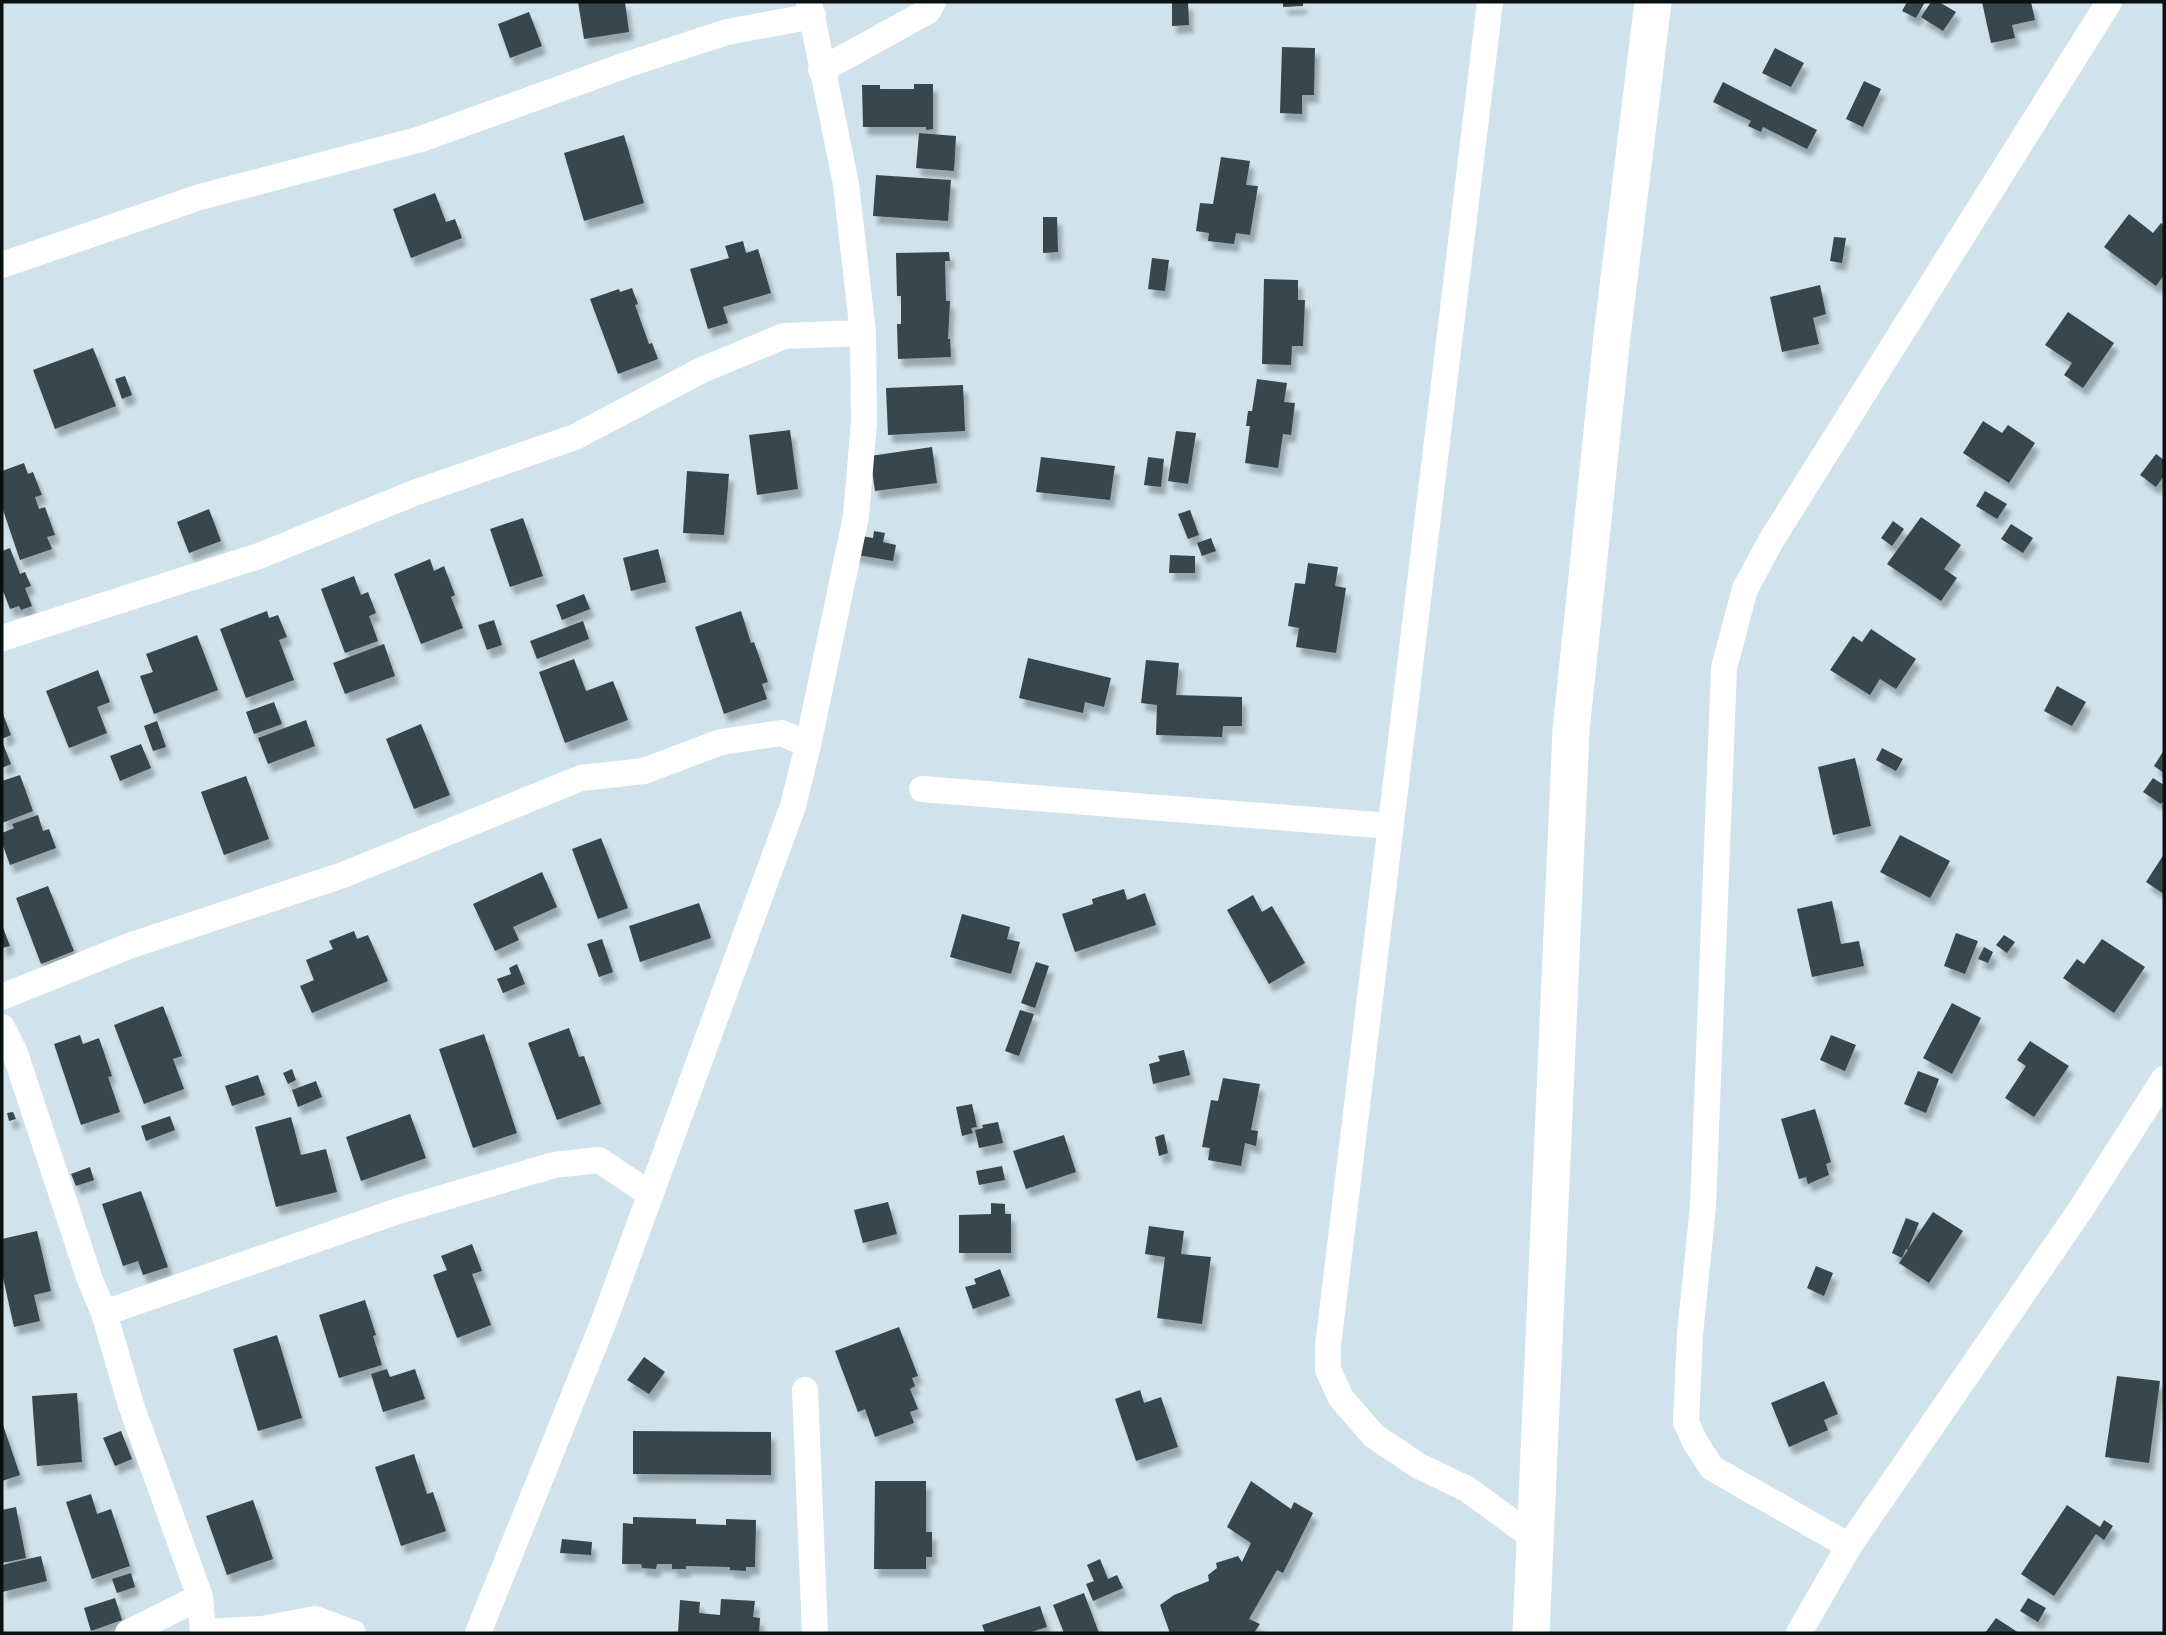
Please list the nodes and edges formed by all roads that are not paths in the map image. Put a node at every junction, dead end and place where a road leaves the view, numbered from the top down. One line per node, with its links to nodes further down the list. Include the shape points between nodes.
1 (933, 2): 6 (street, via 928,11)
2 (1490, 2): 12 (street)
3 (1653, 2): 19 (main road, via 1612,335 1571,731)
4 (2109, 2): 20 (street, via 1772,540 1745,589 1724,668 1703,1206 1686,1422 1712,1468)
5 (811, 9): 6 (street); 7 (street, via 626,65 421,139 200,197)
6 (821, 70): 8 (street, via 846,184)
7 (2, 265)
8 (863, 333): 9 (street, via 784,335 702,370 575,438 414,494 259,556); 10 (street, via 864,422 856,516)
9 (2, 638)
10 (808, 745): 13 (street, via 782,733 721,742 644,771 581,778 343,875 129,946); 16 (street, via 793,806)
11 (922, 789): 12 (street)
12 (1390, 826): 19 (street, via 1328,1370 1341,1398 1374,1436 1419,1466 1468,1489)
13 (2, 997)
14 (2, 1027): 17 (street, via 15,1053)
15 (2164, 1079): 20 (street, via 2081,1209)
16 (650, 1194): 17 (street, via 599,1160 554,1165 398,1211); 24 (street)
17 (104, 1313): 21 (street, via 131,1405)
18 (806, 1390): 25 (street)
19 (1534, 1538): 26 (main road)
20 (1849, 1546): 27 (street)
21 (200, 1597): 22 (street); 23 (street, via 202,1632 262,1629 315,1619)
22 (128, 1633)
23 (352, 1633)
24 (478, 1633)
25 (815, 1633)
26 (1531, 1633)
27 (1799, 1633)

